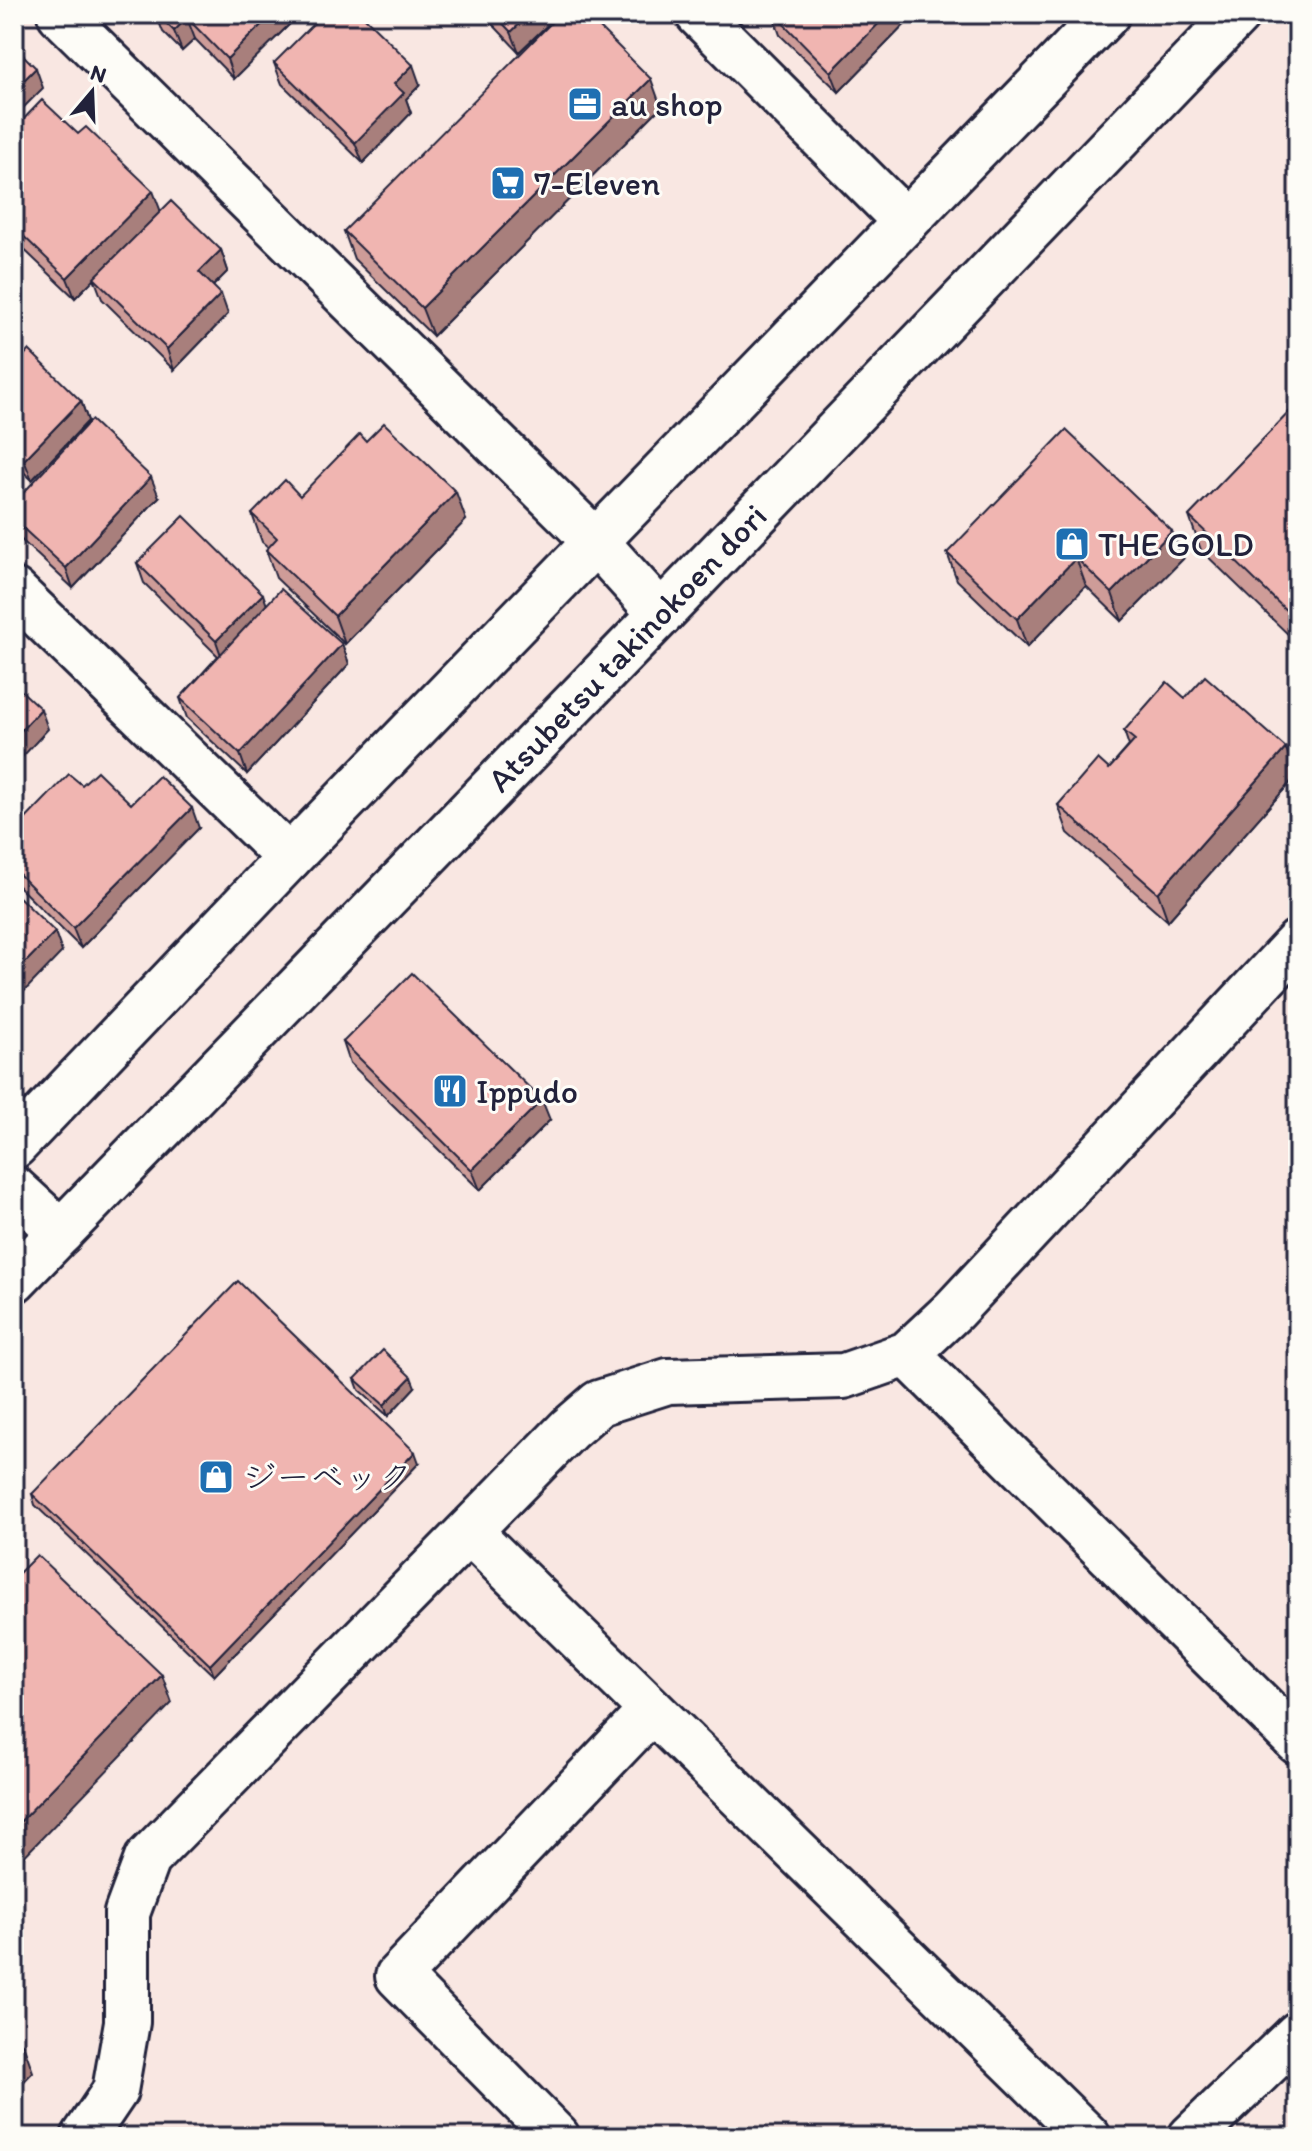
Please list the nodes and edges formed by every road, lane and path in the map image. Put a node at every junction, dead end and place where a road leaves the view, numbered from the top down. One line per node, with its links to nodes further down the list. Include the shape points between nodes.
1 (60, 14): 6 (street)
2 (698, 14): 5 (street)
3 (1107, 14): 5 (street)
4 (1238, 14): 8 (street, Atsubetsu takinokoen dori)
5 (906, 222): 6 (street)
6 (597, 543): 8 (street); 9 (street)
7 (14, 591): 9 (street)
8 (661, 614): 13 (street, Atsubetsu takinokoen dori)
9 (289, 858): 11 (street)
10 (1298, 942): 15 (street)
11 (14, 1146)
12 (14, 1189): 13 (street)
13 (61, 1232): 14 (street, Atsubetsu takinokoen dori)
14 (14, 1280)
15 (907, 1354): 16 (street, via 844,1376 668,1381 599,1403); 18 (street)
16 (469, 1531): 17 (street); 20 (street, via 147,1859 127,1913 127,2022 115,2091)
17 (652, 1710): 21 (street, via 398,1976); 22 (street)
18 (1298, 1742)
19 (1298, 2034): 23 (street)
20 (84, 2137)
21 (557, 2137)
22 (1088, 2137)
23 (1191, 2137)

